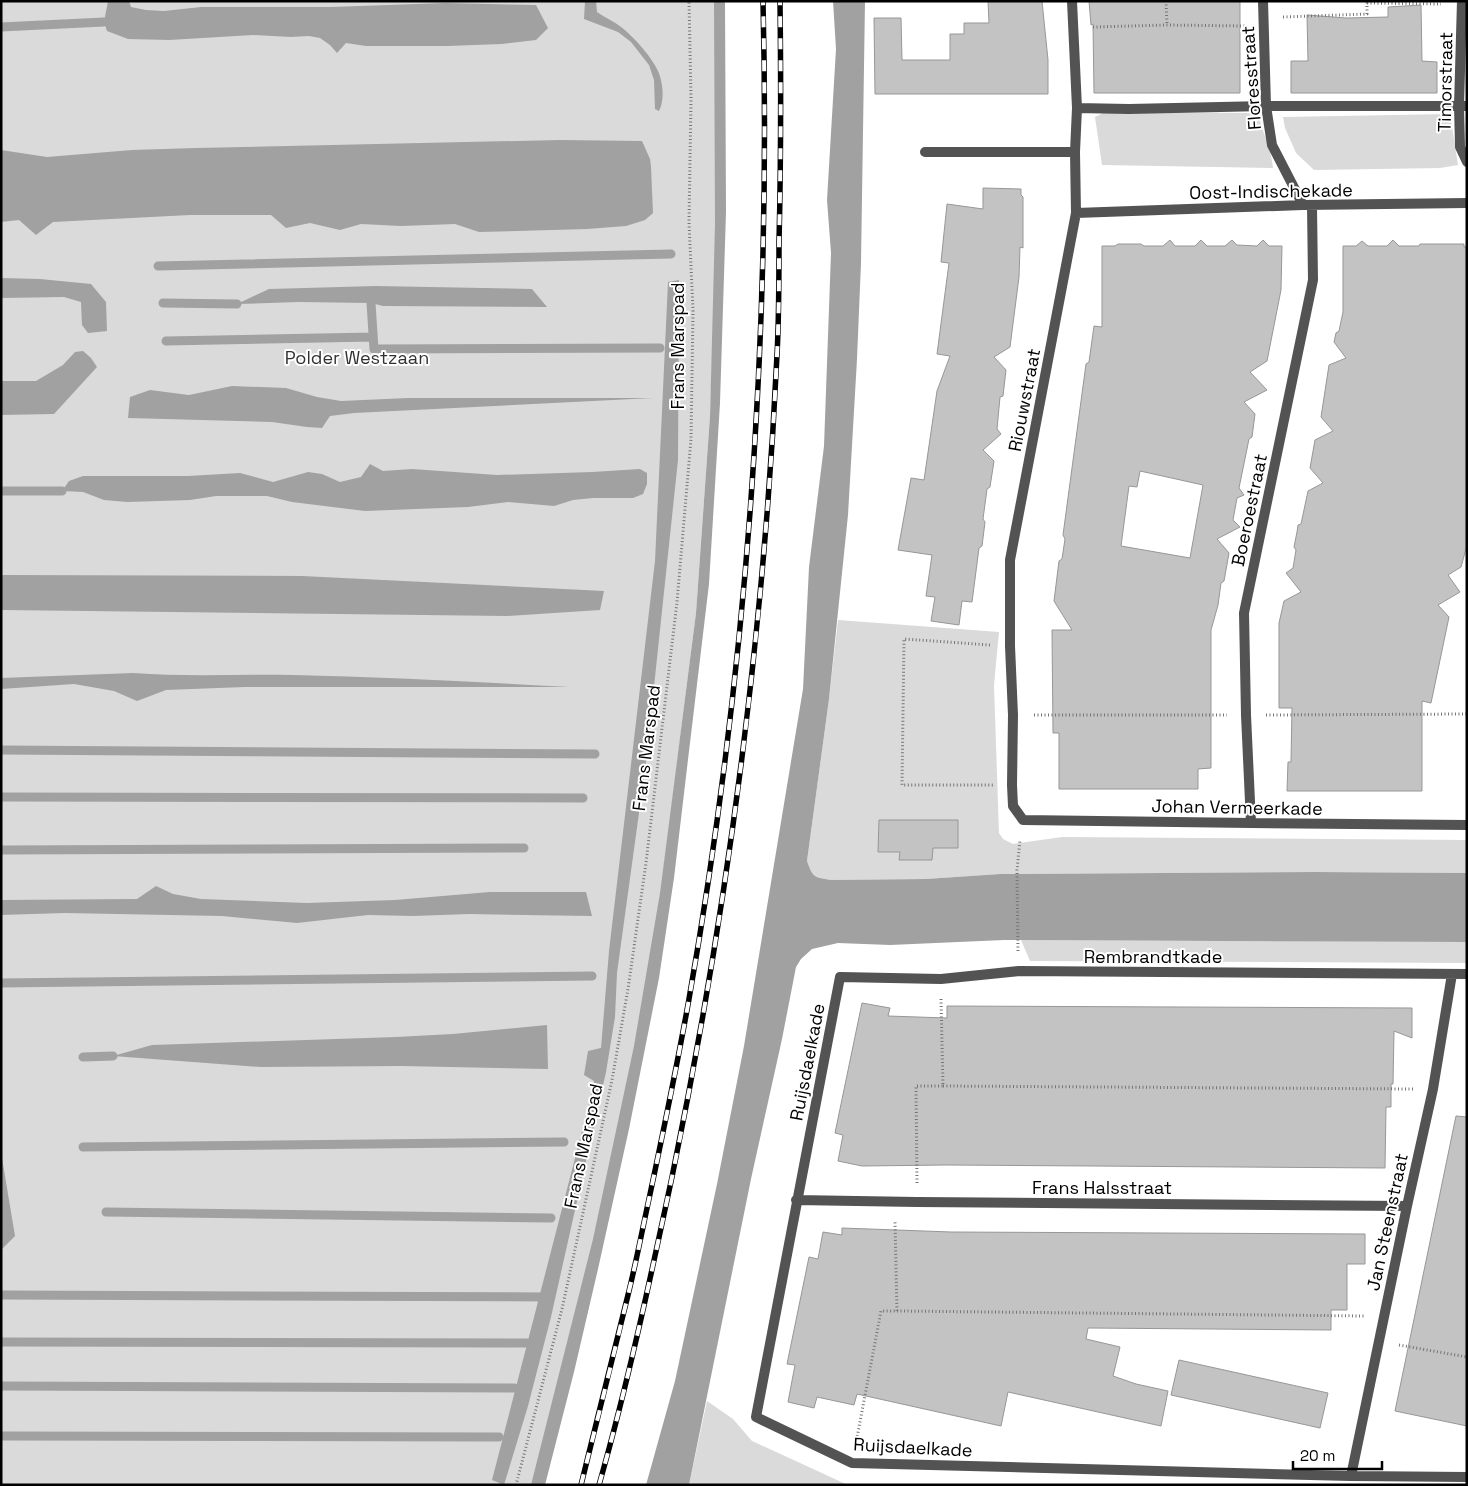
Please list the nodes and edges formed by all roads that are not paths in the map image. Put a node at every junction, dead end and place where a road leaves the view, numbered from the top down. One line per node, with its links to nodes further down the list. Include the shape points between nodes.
1 (1072, 1): 6 (street, Riouwstraat)
2 (1263, 1): 4 (street, Floresstraat)
3 (1462, 2): 5 (street, Timorstraat)
4 (1266, 106): 5 (street); 6 (street); 11 (street, Floresstraat, via 1272,145)
5 (1463, 106): 9 (street, Timorstraat, via 1460,147)
6 (1077, 108): 8 (street, Riouwstraat)
7 (925, 152): 8 (street)
8 (1075, 152): 12 (street, Riouwstraat)
9 (1467, 162)
10 (1467, 203): 11 (street, Oost-Indischekade)
11 (1307, 206): 12 (street, Oost-Indischekade); 14 (street, Boeroestraat, via 1313,280 1244,613)
12 (1076, 213): 13 (street, Riouwstraat, via 1010,560 1012,786 1013,806)
13 (1023, 820): 14 (street, Johan Vermeerkade)
14 (1251, 823): 15 (street, Johan Vermeerkade)
15 (1467, 824)
16 (1452, 974): 17 (street, Rembrandtkade); 18 (street, Rembrandtkade, via 1019,971 941,978); 20 (street, Jan Steenstraat, via 1433,1089)
17 (1467, 974)
18 (840, 977): 19 (street, Ruijsdaelkade)
19 (796, 1200): 20 (street, Frans Halsstraat); 21 (street, Ruijsdaelkade, via 756,1417 852,1463)
20 (1407, 1206): 21 (street, Jan Steenstraat)
21 (1351, 1476): 22 (street, Ruijsdaelkade)
22 (1467, 1477)

